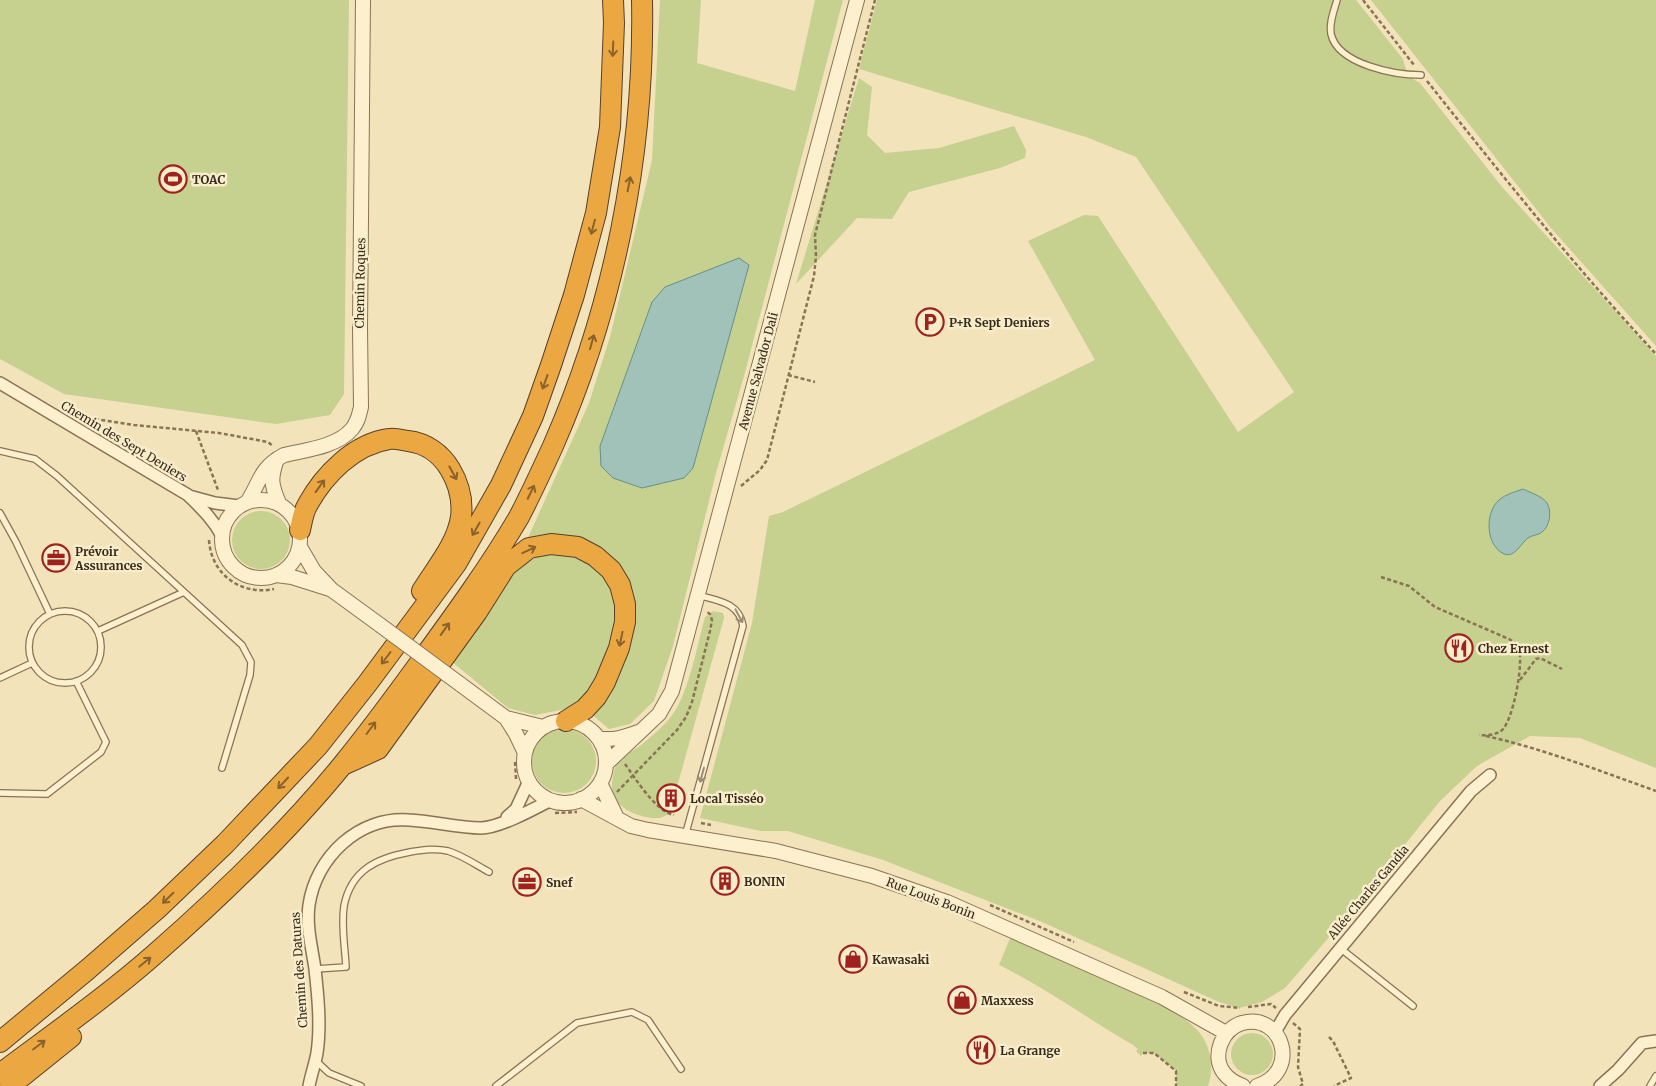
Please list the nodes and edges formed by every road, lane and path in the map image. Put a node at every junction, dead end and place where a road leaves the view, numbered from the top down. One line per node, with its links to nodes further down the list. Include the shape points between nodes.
1 (363, 0): 16 (street, Chemin Roques, via 358,419 352,429 328,444)
2 (613, 0): 31 (highway, one-way to 31, via 610,127 596,214 552,365 501,485 456,564)
3 (642, 0): 47 (highway, one-way to 3, via 452,620 492,559 519,516 567,414 587,360 612,270 634,158 643,48)
4 (857, 0): 29 (street, Avenue Salvador Dali)
5 (875, 0): 10 (path, via 815,235 814,276)
6 (1337, 0): 8 (lane, via 1331,23 1332,36 1338,46 1353,59 1381,70)
7 (1363, 0): 8 (path)
8 (1421, 74): 9 (path, via 1522,200)
9 (1656, 354)
10 (788, 375): 12 (path); 17 (path, via 767,460)
11 (0, 382): 13 (street, Chemin des Sept Deniers)
12 (815, 382)
13 (71, 426): 14 (path, via 76,416 134,426); 19 (street, Chemin des Sept Deniers)
14 (196, 431): 16 (path, via 268,442); 18 (path)
15 (0, 451): 28 (lane, via 34,459 57,476)
16 (280, 456): 20 (street, via 272,475); 21 (street, via 266,467)
17 (741, 487)
18 (218, 492)
19 (188, 496): 21 (street, via 215,503); 23 (street, Chemin des Sept Deniers, via 208,515)
20 (279, 503): 21 (street, via 258,499); 24 (street, via 292,514)
21 (243, 504): 23 (street, via 230,514)
22 (0, 513): 30 (lane)
23 (222, 536): 25 (street, via 226,558 237,570 256,578)
24 (300, 538): 25 (street, via 291,564); 27 (street, via 314,571); 31 (highway, one-way to 31, via 307,506 335,469 356,453 371,444 390,439 414,442 433,449 456,479 462,499 460,518 455,538 420,594)
25 (276, 576): 27 (street, via 292,577)
26 (1381, 577): 37 (path, via 1408,586 1435,607 1514,642 1521,658)
27 (332, 590): 38 (street, bridge)
28 (184, 592): 32 (lane); 49 (lane, via 242,645 251,662)
29 (698, 595): 41 (street, Avenue Salvador Dali, via 672,691 659,714); 60 (lane, one-way to 60, via 733,606 742,618 743,626)
30 (50, 614): 32 (lane, via 67,610 80,613); 33 (lane, via 35,626 30,638)
31 (415, 619): 64 (highway, one-way to 64, via 318,746 225,844)
32 (98, 630): 36 (lane, via 101,653 97,664 90,673)
33 (32, 663): 35 (lane); 36 (lane, via 48,679)
34 (1562, 669): 37 (path, via 1536,659)
35 (0, 678)
36 (76, 681): 54 (lane, via 106,742 101,752 47,794)
37 (1519, 681): 43 (path, via 1507,724 1501,731)
38 (506, 718): 40 (street); 45 (street, via 516,734)
39 (566, 721): 40 (street); 44 (street, via 586,727); 47 (highway, one-way to 39, via 378,749 506,566 529,548 551,544 578,547 595,556 611,570 620,585 625,604 619,648 606,682 585,709)
40 (543, 728): 45 (street)
41 (639, 732): 44 (street, Avenue Salvador Dali, via 623,738); 48 (street, Avenue Salvador Dali)
42 (1479, 736): 43 (path)
43 (1486, 736): 53 (path, via 1510,741)
44 (598, 738): 48 (street)
45 (520, 755): 51 (path); 51 (street, via 524,768)
46 (621, 758): 57 (path, via 657,805)
47 (343, 764): 65 (highway, one-way to 47, via 153,956 246,869)
48 (606, 764): 52 (street)
49 (222, 768)
50 (1490, 775): 62 (street, Allée Charles Gandia, via 1471,791)
51 (523, 782): 56 (street); 59 (street, via 516,809)
52 (600, 783): 55 (street); 58 (street)
53 (1656, 791)
54 (0, 793)
55 (583, 806): 56 (street, via 571,802); 56 (path, via 569,812); 58 (street, Rue Louis Bonin)
56 (550, 807): 59 (street, Chemin des Daturas)
57 (674, 815)
58 (617, 818): 60 (street, Rue Louis Bonin, via 631,826)
59 (497, 825): 63 (street, Chemin des Daturas, via 482,828 407,820 383,822 360,831 338,846 312,886 308,907)
60 (685, 836): 69 (street, Rue Louis Bonin, via 776,851 872,876 947,902 1162,998)
61 (489, 872): 63 (lane, via 448,852 428,849 371,864 358,876 345,904 346,967)
62 (1340, 948): 66 (lane); 68 (street, Allée Charles Gandia)
63 (315, 969): 74 (street, Chemin des Daturas, via 319,1013)
64 (88, 970): 67 (highway); 72 (highway)
65 (107, 993): 76 (highway, one-way to 65); 80 (highway, via 78,1032)
66 (1413, 1006)
67 (0, 1030)
68 (1275, 1032): 69 (street, via 1266,1025 1252,1022 1241,1023); 78 (street, via 1284,1054)
69 (1226, 1033): 79 (street, via 1220,1043 1219,1061 1223,1072)
70 (1329, 1038): 86 (path, via 1351,1078)
71 (1656, 1041): 87 (street, via 1642,1043)
72 (0, 1042)
73 (1143, 1053): 84 (path, via 1154,1053 1176,1071)
74 (315, 1060): 81 (street, Chemin des Daturas); 82 (lane, via 329,1073)
75 (680, 1069): 83 (lane, via 648,1020 632,1012 577,1023)
76 (0, 1074)
77 (1656, 1076): 88 (lane)
78 (1278, 1081): 85 (street)
79 (1235, 1084)
80 (10, 1086)
81 (309, 1086)
82 (361, 1086)
83 (496, 1086)
84 (1176, 1086)
85 (1257, 1086)
86 (1334, 1086)
87 (1600, 1086)
88 (1650, 1086)

